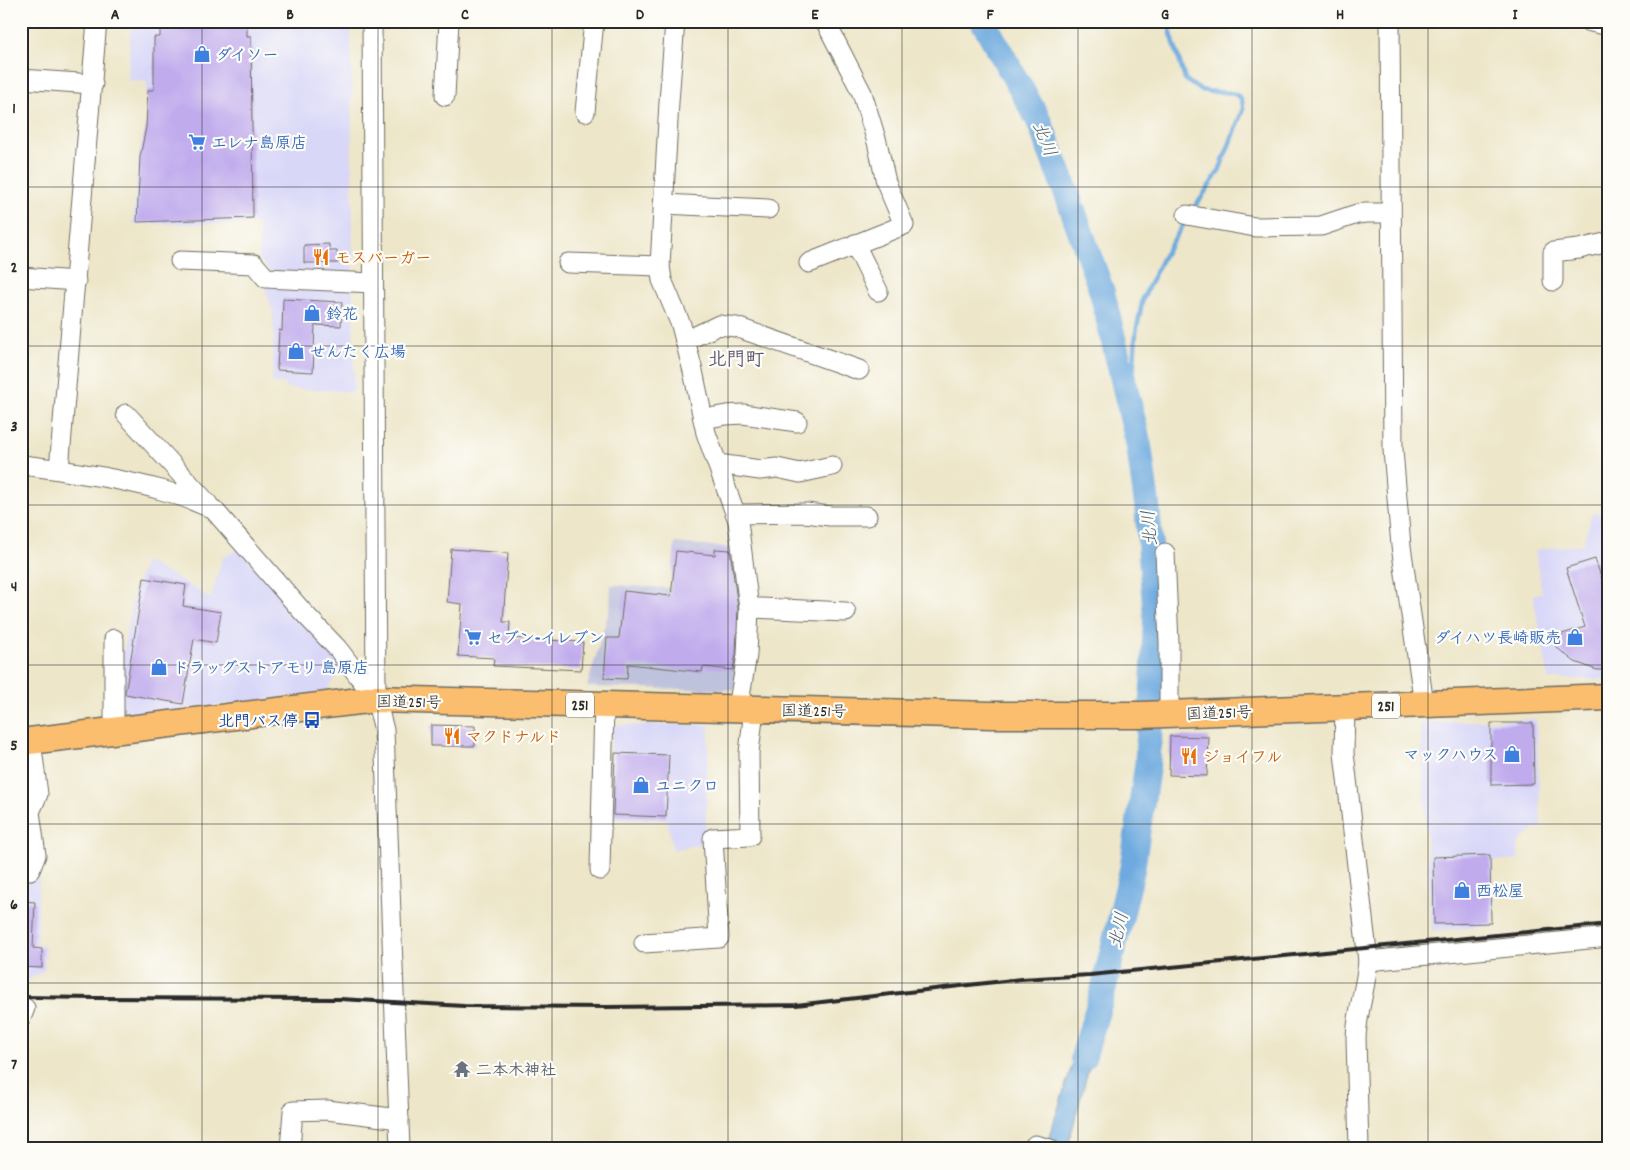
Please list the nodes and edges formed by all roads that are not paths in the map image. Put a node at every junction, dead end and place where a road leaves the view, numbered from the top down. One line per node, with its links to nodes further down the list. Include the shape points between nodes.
1 (97, 21): 11 (street)
2 (372, 21): 27 (street)
3 (449, 21): 12 (street)
4 (594, 21): 13 (street)
5 (676, 21): 14 (street)
6 (825, 21): 19 (street, via 862,92 886,182 904,226)
7 (1390, 21): 16 (street)
8 (1587, 21): 9 (street)
9 (1608, 24)
10 (21, 79): 11 (street)
11 (92, 84): 25 (street)
12 (445, 96)
13 (585, 112)
14 (663, 204): 15 (street); 23 (street)
15 (768, 209)
16 (1390, 213): 17 (street, via 1356,214 1321,226 1255,227); 45 (street, via 1393,450 1401,546)
17 (1191, 216)
18 (1609, 242): 26 (street, via 1553,252)
19 (855, 244): 21 (street); 28 (street)
20 (180, 261): 27 (street, via 254,264 266,278)
21 (809, 262)
22 (568, 263): 23 (street)
23 (660, 266): 29 (street, via 662,280)
24 (21, 277): 25 (street)
25 (76, 281): 37 (street)
26 (1553, 281)
27 (373, 283): 44 (street)
28 (878, 291)
29 (685, 341): 30 (street, via 719,325 736,327); 32 (street)
30 (860, 370)
31 (126, 414): 38 (street)
32 (703, 419): 33 (street, via 743,414); 34 (street)
33 (797, 422)
34 (718, 464): 36 (street, via 800,473); 39 (street)
35 (21, 465): 37 (street)
36 (832, 466)
37 (59, 469): 38 (street, via 155,487)
38 (214, 510): 44 (street, via 338,648)
39 (736, 514): 40 (street); 48 (street, via 749,608)
40 (867, 516)
41 (1165, 553): 49 (street, via 1170,643)
42 (114, 639): 50 (street)
43 (1609, 697): 45 (highway, 国道251号 / 251)
44 (376, 699): 46 (highway, 国道251号 / 251); 50 (highway, 国道251号 / 251); 57 (street, via 384,730)
45 (1424, 704): 47 (highway, 国道251号 / 251)
46 (604, 706): 48 (highway, 国道251号 / 251); 53 (street)
47 (1345, 708): 49 (highway, 国道251号 / 251); 56 (street, via 1344,754)
48 (746, 709): 49 (highway, 国道251号 / 251); 55 (street, via 750,836 713,838 720,938)
49 (1158, 715)
50 (114, 731): 51 (highway, 国道251号 / 251)
51 (26, 741): 52 (street, via 38,794 30,812 36,855)
52 (30, 870)
53 (600, 870)
54 (1609, 937): 56 (street)
55 (644, 943)
56 (1368, 961): 60 (street, via 1356,1020)
57 (399, 1119): 58 (street, via 327,1110 293,1111); 59 (street)
58 (290, 1149)
59 (400, 1149)
60 (1359, 1149)

